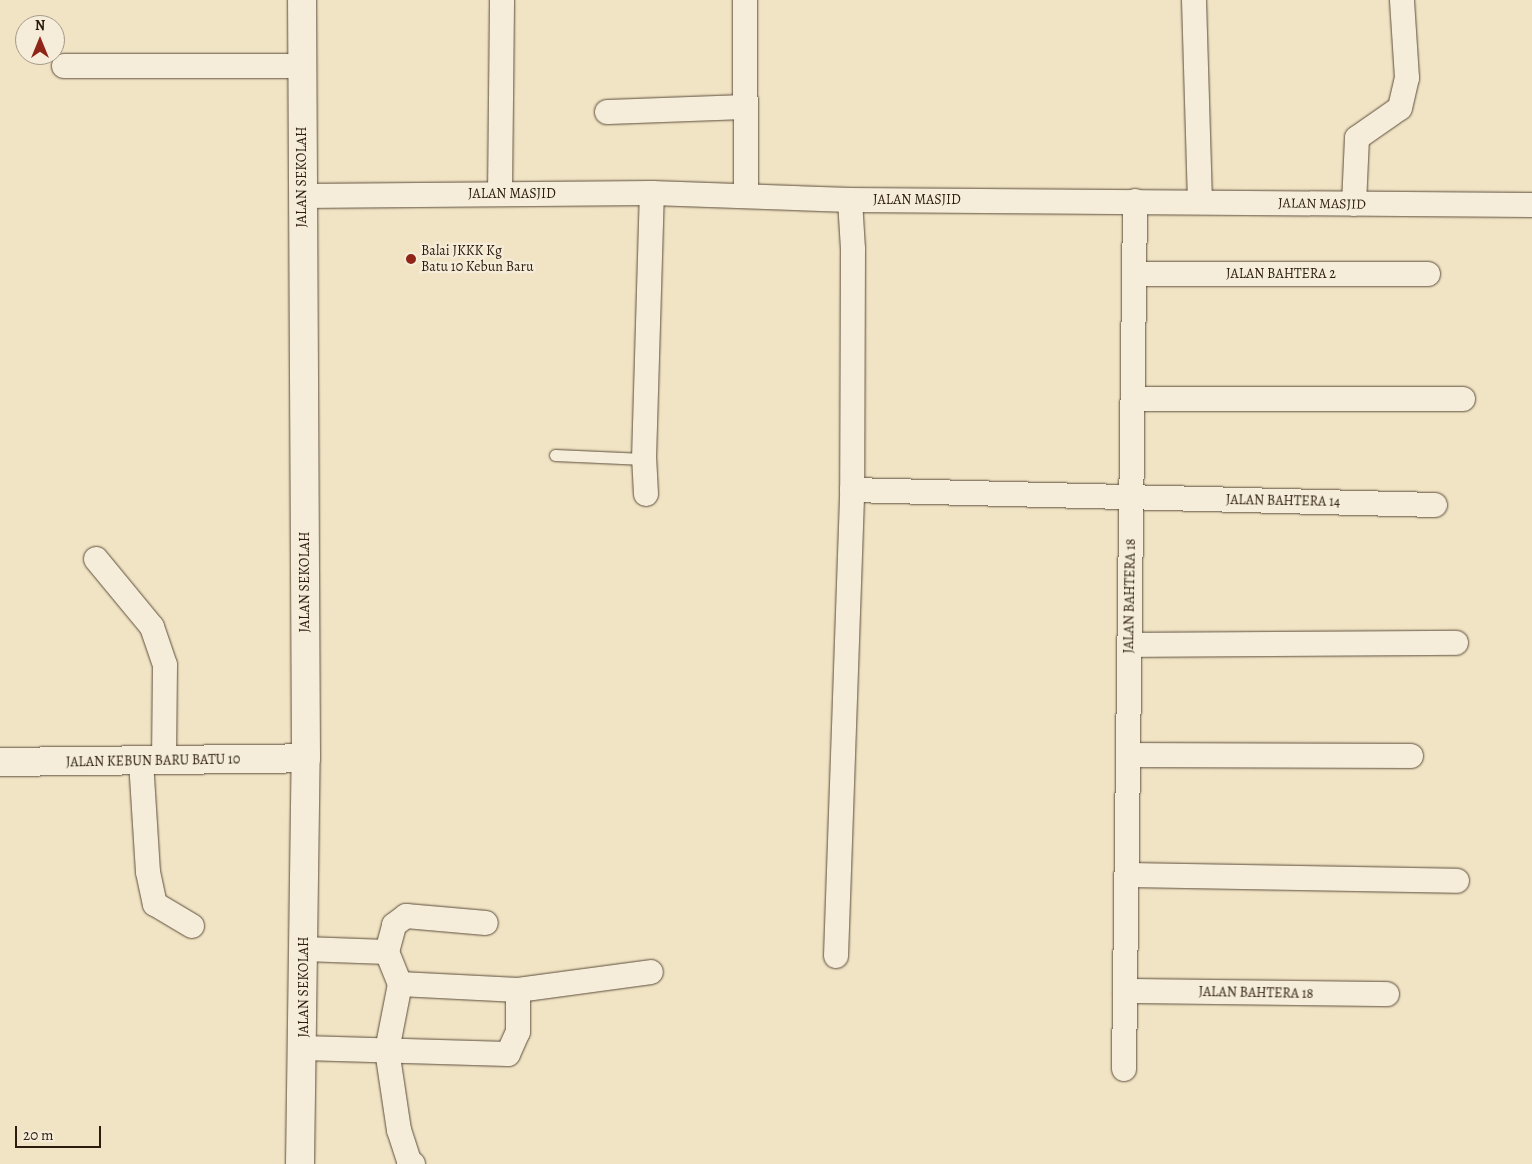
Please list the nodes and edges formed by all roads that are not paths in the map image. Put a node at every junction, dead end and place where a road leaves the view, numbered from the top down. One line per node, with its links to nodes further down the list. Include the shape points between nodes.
1 (302, 0): 7 (street, JALAN SEKOLAH)
2 (502, 0): 11 (street)
3 (745, 0): 8 (street)
4 (1194, 0): 16 (street)
5 (1402, 0): 17 (street, via 1407,78 1400,108 1357,138)
6 (64, 66): 7 (street)
7 (302, 66): 12 (street, JALAN SEKOLAH)
8 (746, 107): 9 (street); 13 (street)
9 (607, 112)
10 (652, 193): 11 (street, JALAN MASJID); 13 (street, JALAN MASJID); 24 (street)
11 (500, 194): 12 (street, JALAN MASJID)
12 (302, 196): 34 (street, JALAN SEKOLAH)
13 (746, 196): 14 (street, JALAN MASJID)
14 (850, 200): 15 (street, JALAN MASJID); 25 (street, via 853,249)
15 (1135, 202): 16 (street, JALAN MASJID); 19 (street, JALAN BAHTERA 18)
16 (1200, 202): 17 (street, JALAN MASJID)
17 (1354, 204): 18 (street, JALAN MASJID)
18 (1532, 205)
19 (1134, 274): 20 (street, JALAN BAHTERA 2); 21 (street, JALAN BAHTERA 18)
20 (1428, 274)
21 (1133, 398): 22 (street); 27 (street, JALAN BAHTERA 18)
22 (1464, 399)
23 (555, 455): 24 (lane)
24 (644, 459): 26 (street)
25 (852, 490): 27 (street, JALAN BAHTERA 14); 43 (street)
26 (646, 494)
27 (1131, 497): 28 (street, JALAN BAHTERA 14); 31 (street, JALAN BAHTERA 18)
28 (1435, 504)
29 (96, 559): 36 (street, via 152,627 166,665)
30 (1456, 643): 31 (street)
31 (1130, 645): 32 (street, JALAN BAHTERA 18)
32 (1128, 755): 33 (street); 37 (street, JALAN BAHTERA 18)
33 (1411, 756)
34 (306, 758): 36 (street, JALAN KEBUN BARU BATU 10); 41 (street, JALAN SEKOLAH)
35 (0, 762): 36 (street, JALAN KEBUN BARU BATU 10)
36 (152, 762): 40 (street, via 148,872 155,904)
37 (1127, 875): 38 (street); 47 (street, JALAN BAHTERA 18)
38 (1457, 881)
39 (486, 923): 42 (street, via 406,916 394,926)
40 (192, 926)
41 (304, 949): 42 (street); 49 (street, JALAN SEKOLAH)
42 (387, 952): 45 (street)
43 (836, 956)
44 (651, 972): 46 (street)
45 (400, 984): 46 (street); 50 (street)
46 (518, 990): 50 (street, via 518,1032 508,1054)
47 (1125, 991): 48 (street, JALAN BAHTERA 18); 51 (street, JALAN BAHTERA 18)
48 (1387, 994)
49 (303, 1048): 50 (street); 52 (street, JALAN SEKOLAH)
50 (387, 1050): 53 (street, via 399,1130 409,1161)
51 (1124, 1069)
52 (300, 1164)
53 (413, 1164)

